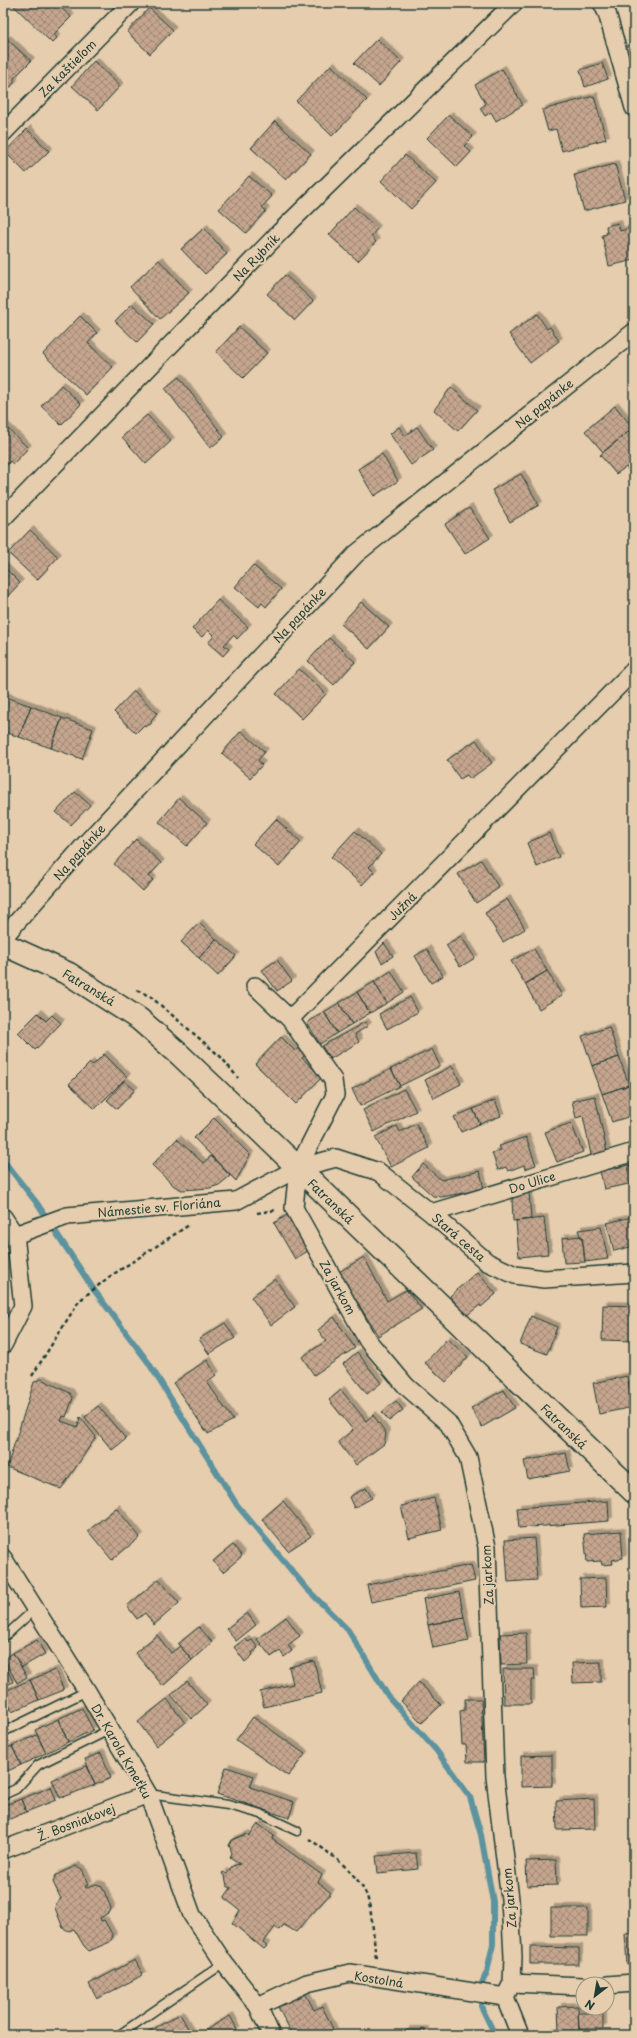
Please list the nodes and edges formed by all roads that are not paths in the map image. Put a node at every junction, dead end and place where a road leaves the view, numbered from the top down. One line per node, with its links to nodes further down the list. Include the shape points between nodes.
1 (131, 3): 5 (street, Za kaštieľom)
2 (514, 3): 7 (street, Na Rybník, via 280,232)
3 (602, 3): 4 (street)
4 (634, 108)
5 (3, 133)
6 (634, 332): 9 (street, Na papánke, via 356,554 87,842)
7 (3, 518)
8 (634, 670): 12 (street, Južná)
9 (3, 938)
10 (3, 944): 14 (main road, Fatranská, via 69,974 139,1019 180,1054)
11 (255, 986): 12 (street)
12 (290, 1019): 14 (street, via 333,1080 334,1095)
13 (634, 1152): 15 (street, Do Ulice)
14 (298, 1168): 15 (street, Stará cesta, via 336,1158 380,1172); 17 (street, Námestie sv. Floriána, via 236,1201 88,1213 59,1218); 20 (main road, Fatranská); 35 (street, Za jarkom, via 294,1208 368,1342 406,1386 448,1423 468,1457 487,1547 495,1777 510,1899 513,1957)
15 (431, 1213): 18 (street, Stará cesta, via 487,1262 516,1275 544,1279)
16 (3, 1217): 17 (street)
17 (15, 1235): 19 (street, via 23,1306)
18 (634, 1273)
19 (3, 1345)
20 (634, 1492)
21 (3, 1558): 22 (street, Dr. Karola Kmeťku)
22 (35, 1610): 23 (lane); 24 (street, Dr. Karola Kmeťku)
23 (3, 1638)
24 (87, 1691): 25 (street, Dr. Karola Kmeťku); 26 (lane)
25 (109, 1730): 27 (street, Dr. Karola Kmeťku); 28 (lane, via 38,1765 16,1789)
26 (3, 1732)
27 (148, 1794): 29 (lane, via 228,1805 261,1814); 30 (street, Ž. Bosniakovej); 31 (street, Dr. Karola Kmeťku, via 192,1915)
28 (3, 1795)
29 (297, 1830)
30 (3, 1850)
31 (224, 1963): 36 (street, Dr. Karola Kmeťku); 37 (lane)
32 (634, 1983): 33 (street)
33 (615, 1984)
34 (575, 1986): 35 (street, Kostolná)
35 (508, 1990): 36 (street, Kostolná, via 481,1993 350,1974 314,1981); 39 (street, Za jarkom)
36 (258, 2006): 38 (street, Dr. Karola Kmeťku)
37 (119, 2035)
38 (271, 2035)
39 (520, 2035)

